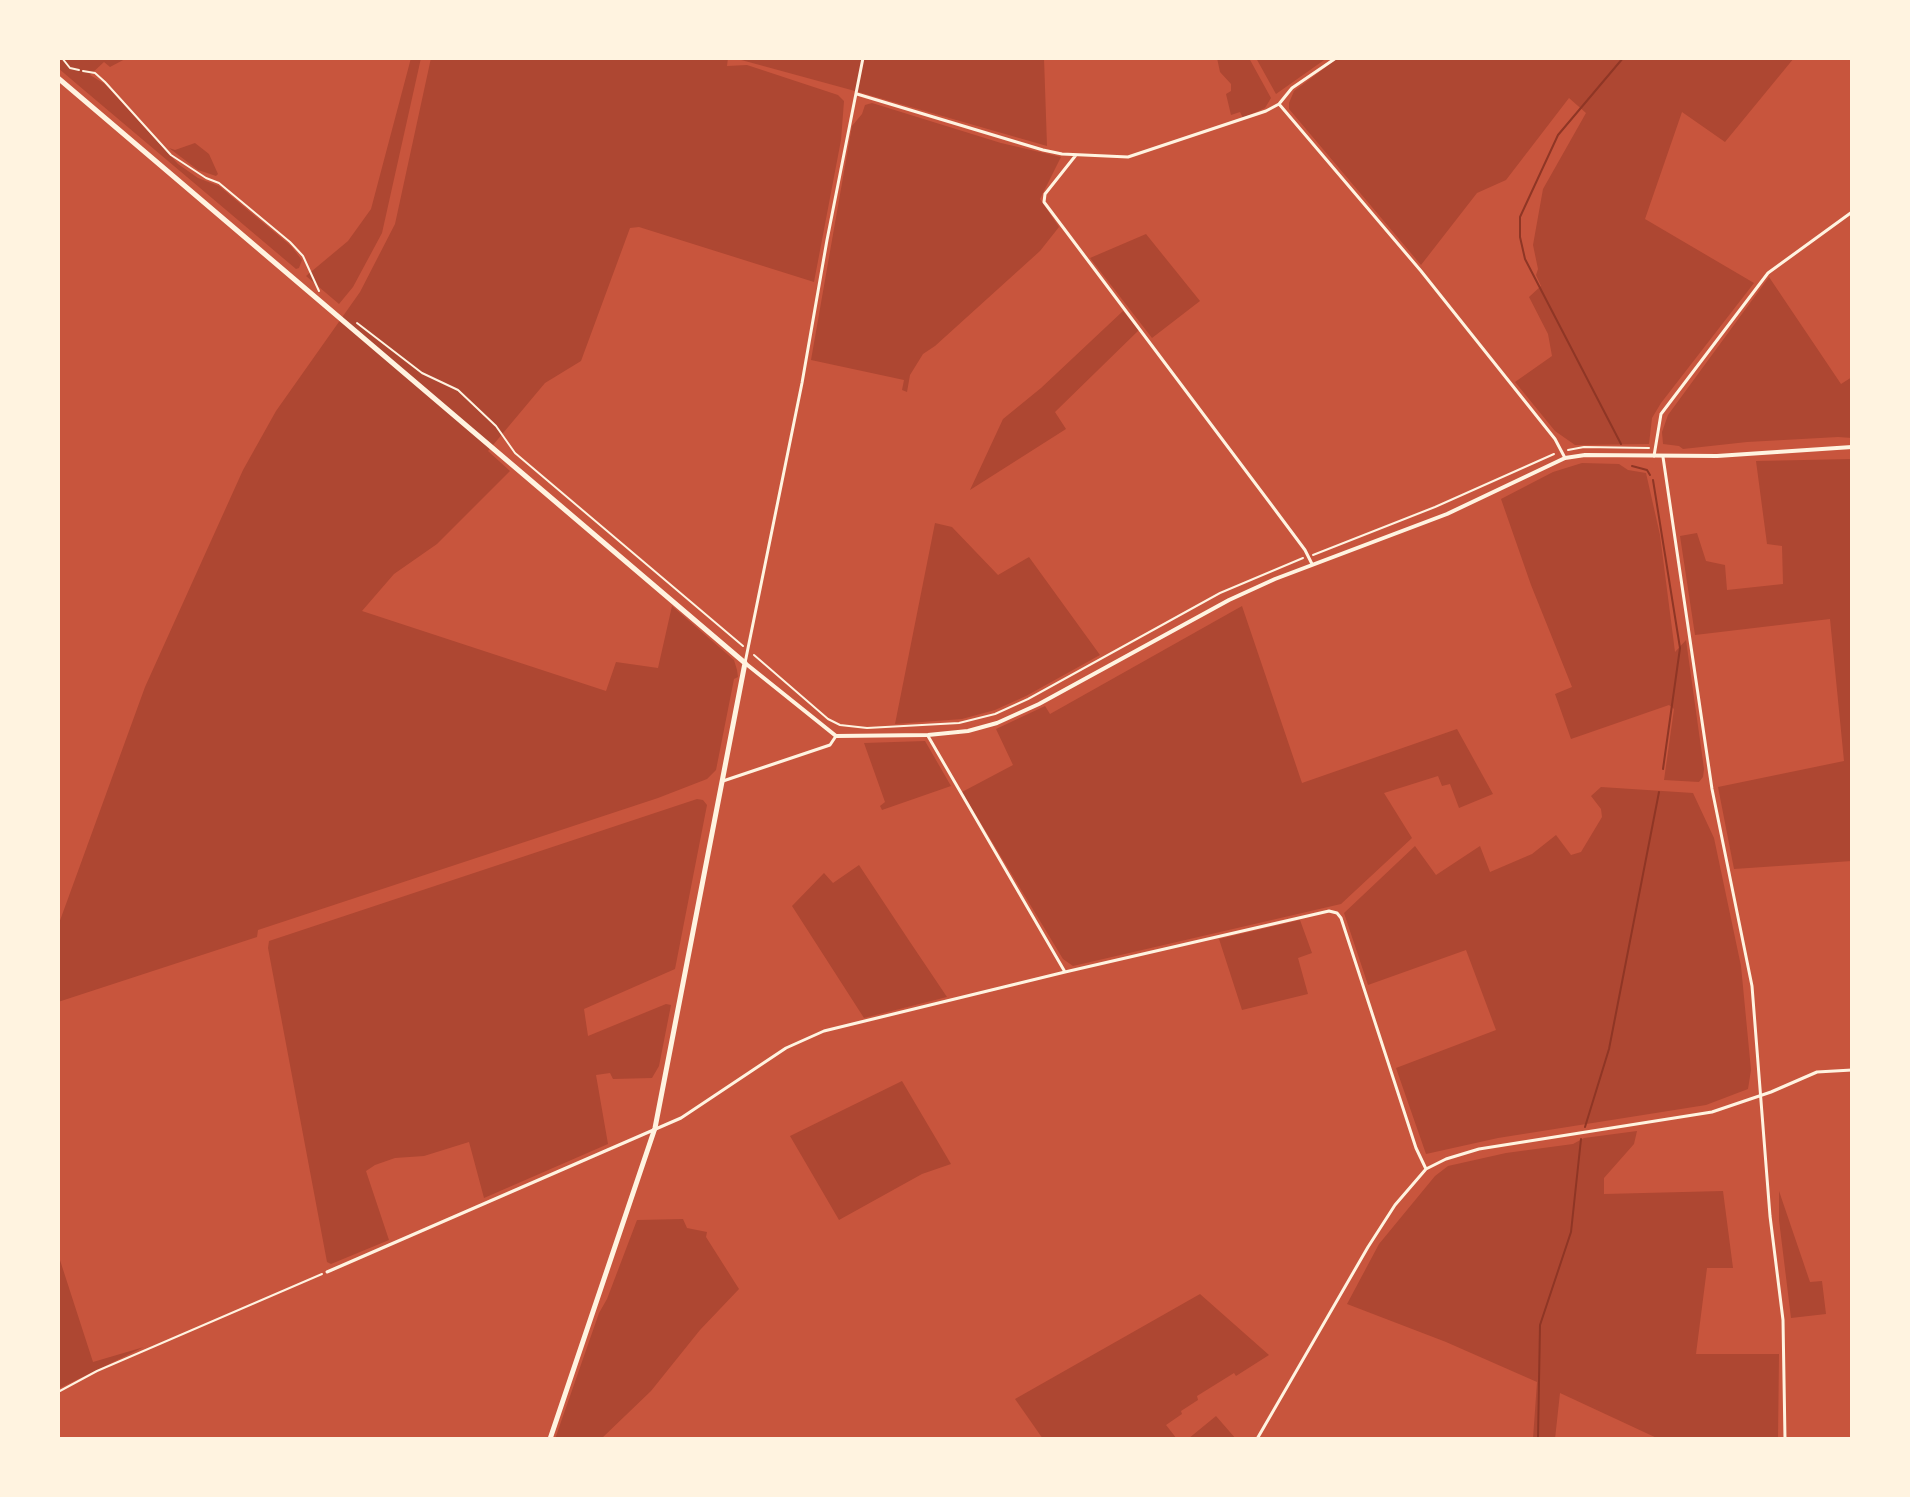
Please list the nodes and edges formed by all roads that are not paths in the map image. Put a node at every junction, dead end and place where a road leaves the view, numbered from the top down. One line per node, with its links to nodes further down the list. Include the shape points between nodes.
1 (62, 58): 4 (lane)
2 (863, 58): 6 (street)
3 (1336, 58): 7 (street, via 1292,88)
4 (79, 70)
5 (58, 78): 15 (main road)
6 (857, 94): 8 (street, via 1043,150); 15 (street)
7 (1279, 104): 8 (street, via 1141,154); 13 (street, via 1421,271)
8 (1076, 155): 14 (street, via 1044,202)
9 (1852, 212): 11 (street, via 1768,273 1661,414)
10 (1852, 447): 12 (street)
11 (1654, 456): 12 (street); 13 (street)
12 (1663, 457): 21 (street, via 1710,775 1752,986)
13 (1565, 458): 14 (street, via 1447,514)
14 (1312, 565): 16 (street, via 1229,600 1039,704 982,727)
15 (745, 663): 17 (street); 18 (main road)
16 (928, 735): 17 (street); 19 (street)
17 (836, 736): 18 (street, via 830,745)
18 (723, 781): 22 (main road)
19 (1065, 972): 22 (street, via 824,1031 786,1048 695,1111); 23 (street, via 1337,913)
20 (1852, 1070): 21 (street, via 1817,1072)
21 (1760, 1095): 23 (street, via 1712,1112 1479,1149); 27 (street, via 1783,1320)
22 (655, 1128): 24 (street); 25 (main road)
23 (1426, 1169): 26 (street, via 1368,1247)
24 (327, 1272)
25 (550, 1439)
26 (1257, 1439)
27 (1785, 1439)

